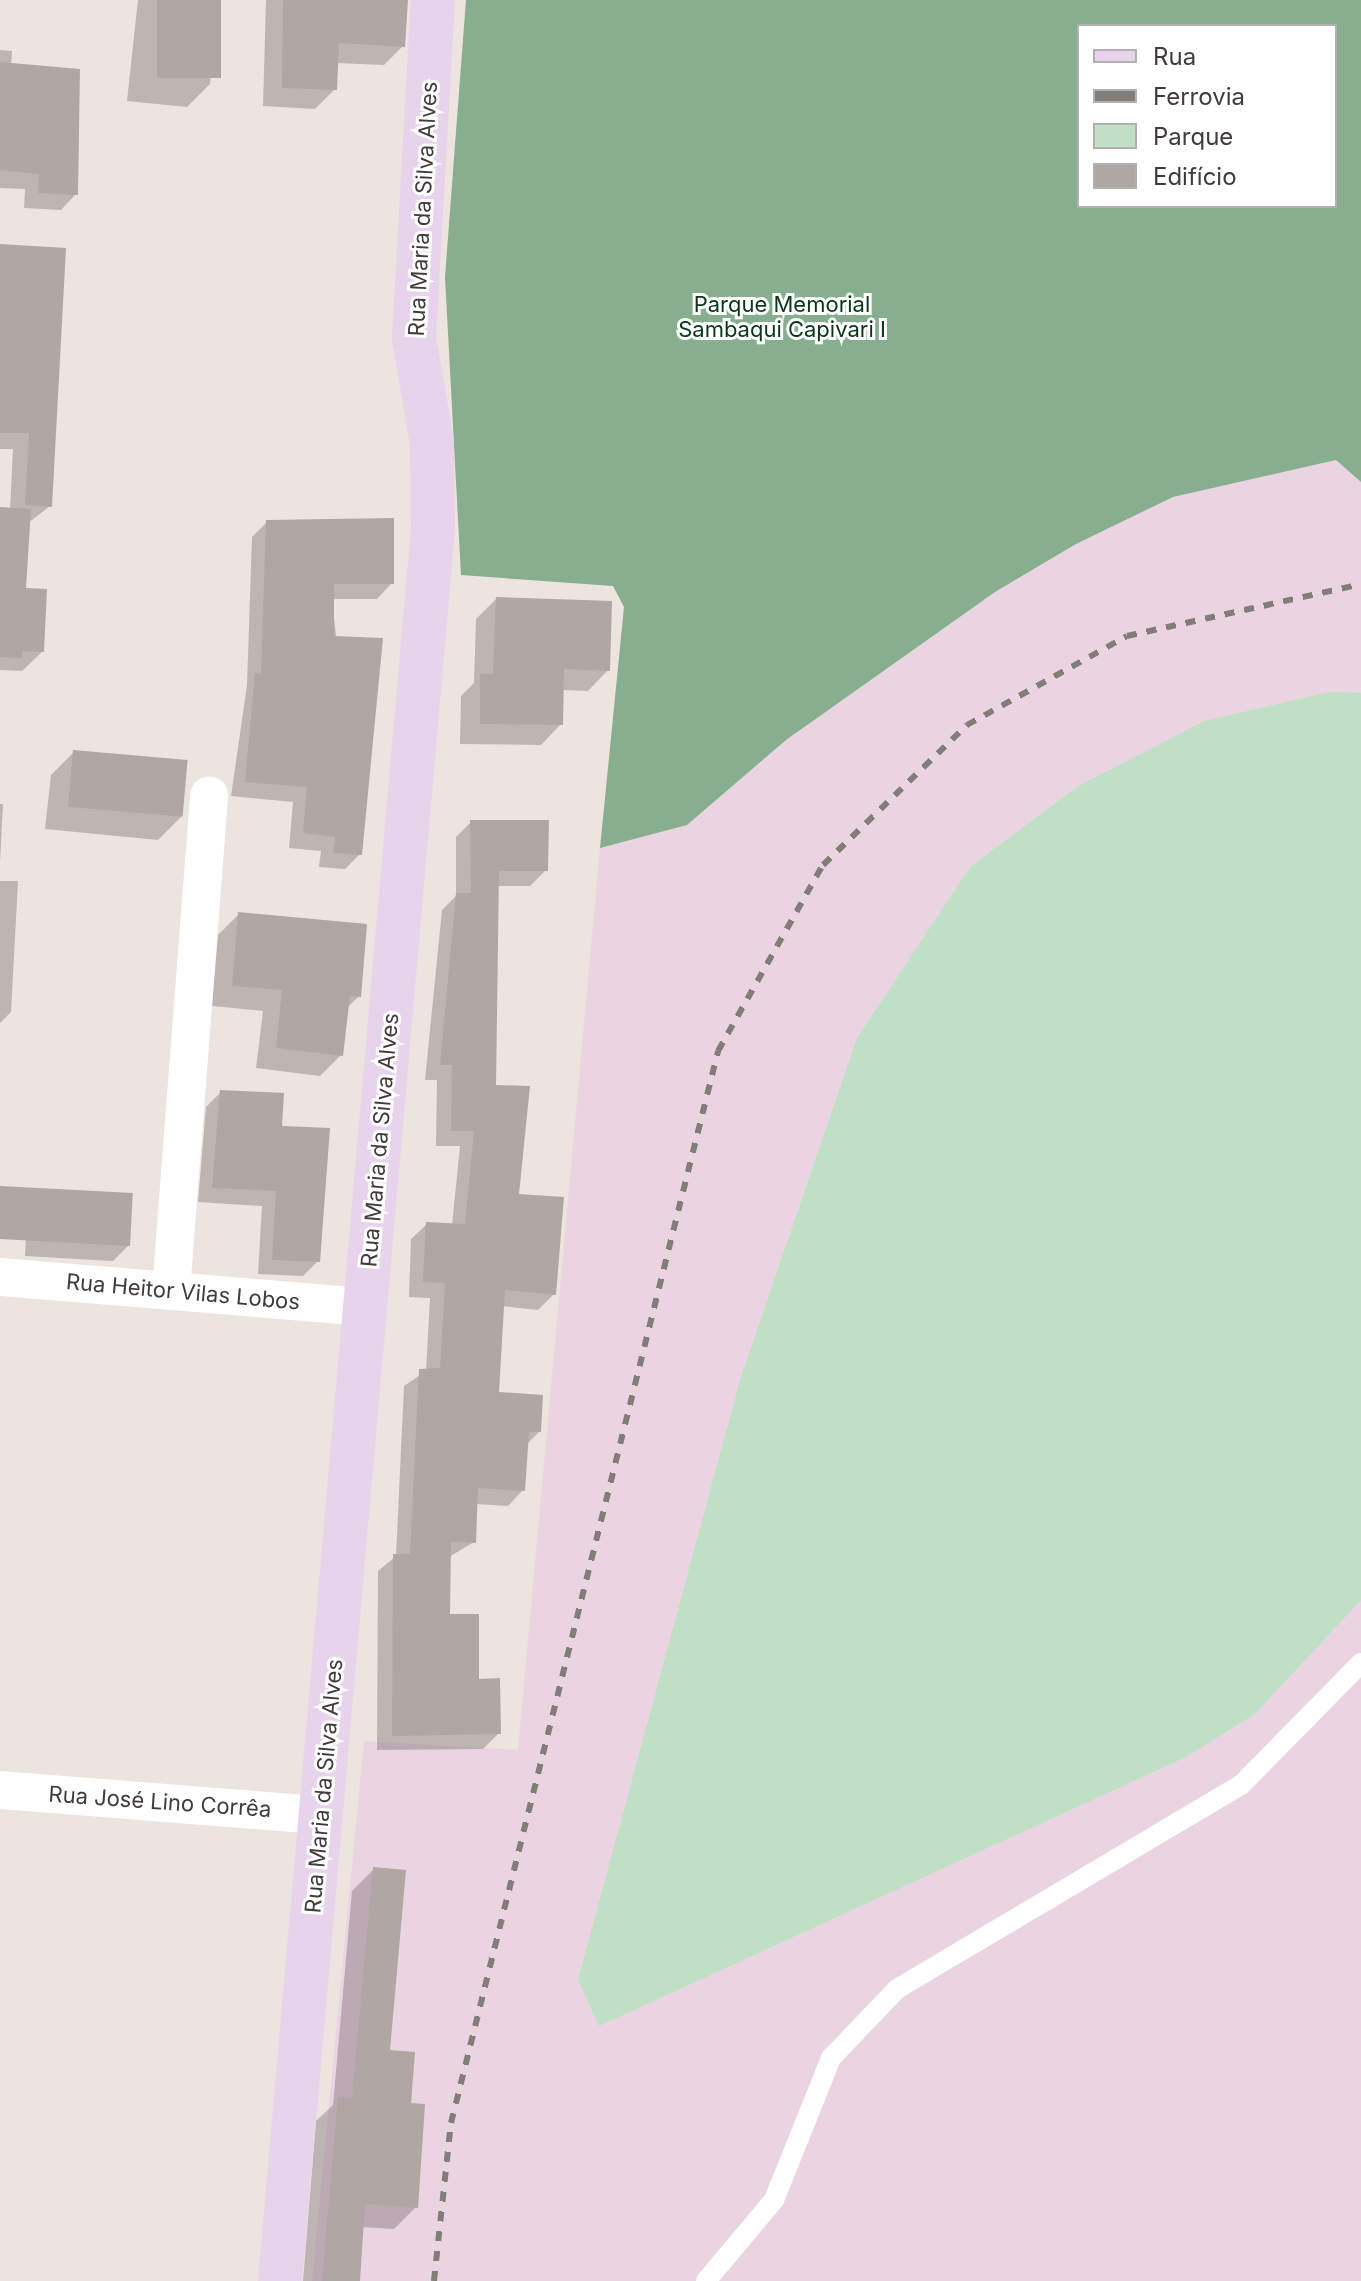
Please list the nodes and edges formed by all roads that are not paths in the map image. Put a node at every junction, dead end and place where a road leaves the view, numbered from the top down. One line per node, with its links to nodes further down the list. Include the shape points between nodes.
1 (433, 0): 5 (street, Rua Maria da Silva Alves, via 414,338 432,443 433,528)
2 (209, 795): 4 (street)
3 (0, 1277): 4 (street, Rua Heitor Vilas Lobos)
4 (171, 1291): 5 (street, Rua Heitor Vilas Lobos)
5 (366, 1307): 8 (street, Rua Maria da Silva Alves)
6 (1361, 1663): 10 (lane, via 1241,1785 897,1989 831,2058 774,2200)
7 (0, 1790): 8 (street, Rua José Lino Corrêa)
8 (321, 1815): 9 (street, Rua Maria da Silva Alves)
9 (280, 2281)
10 (706, 2281)

